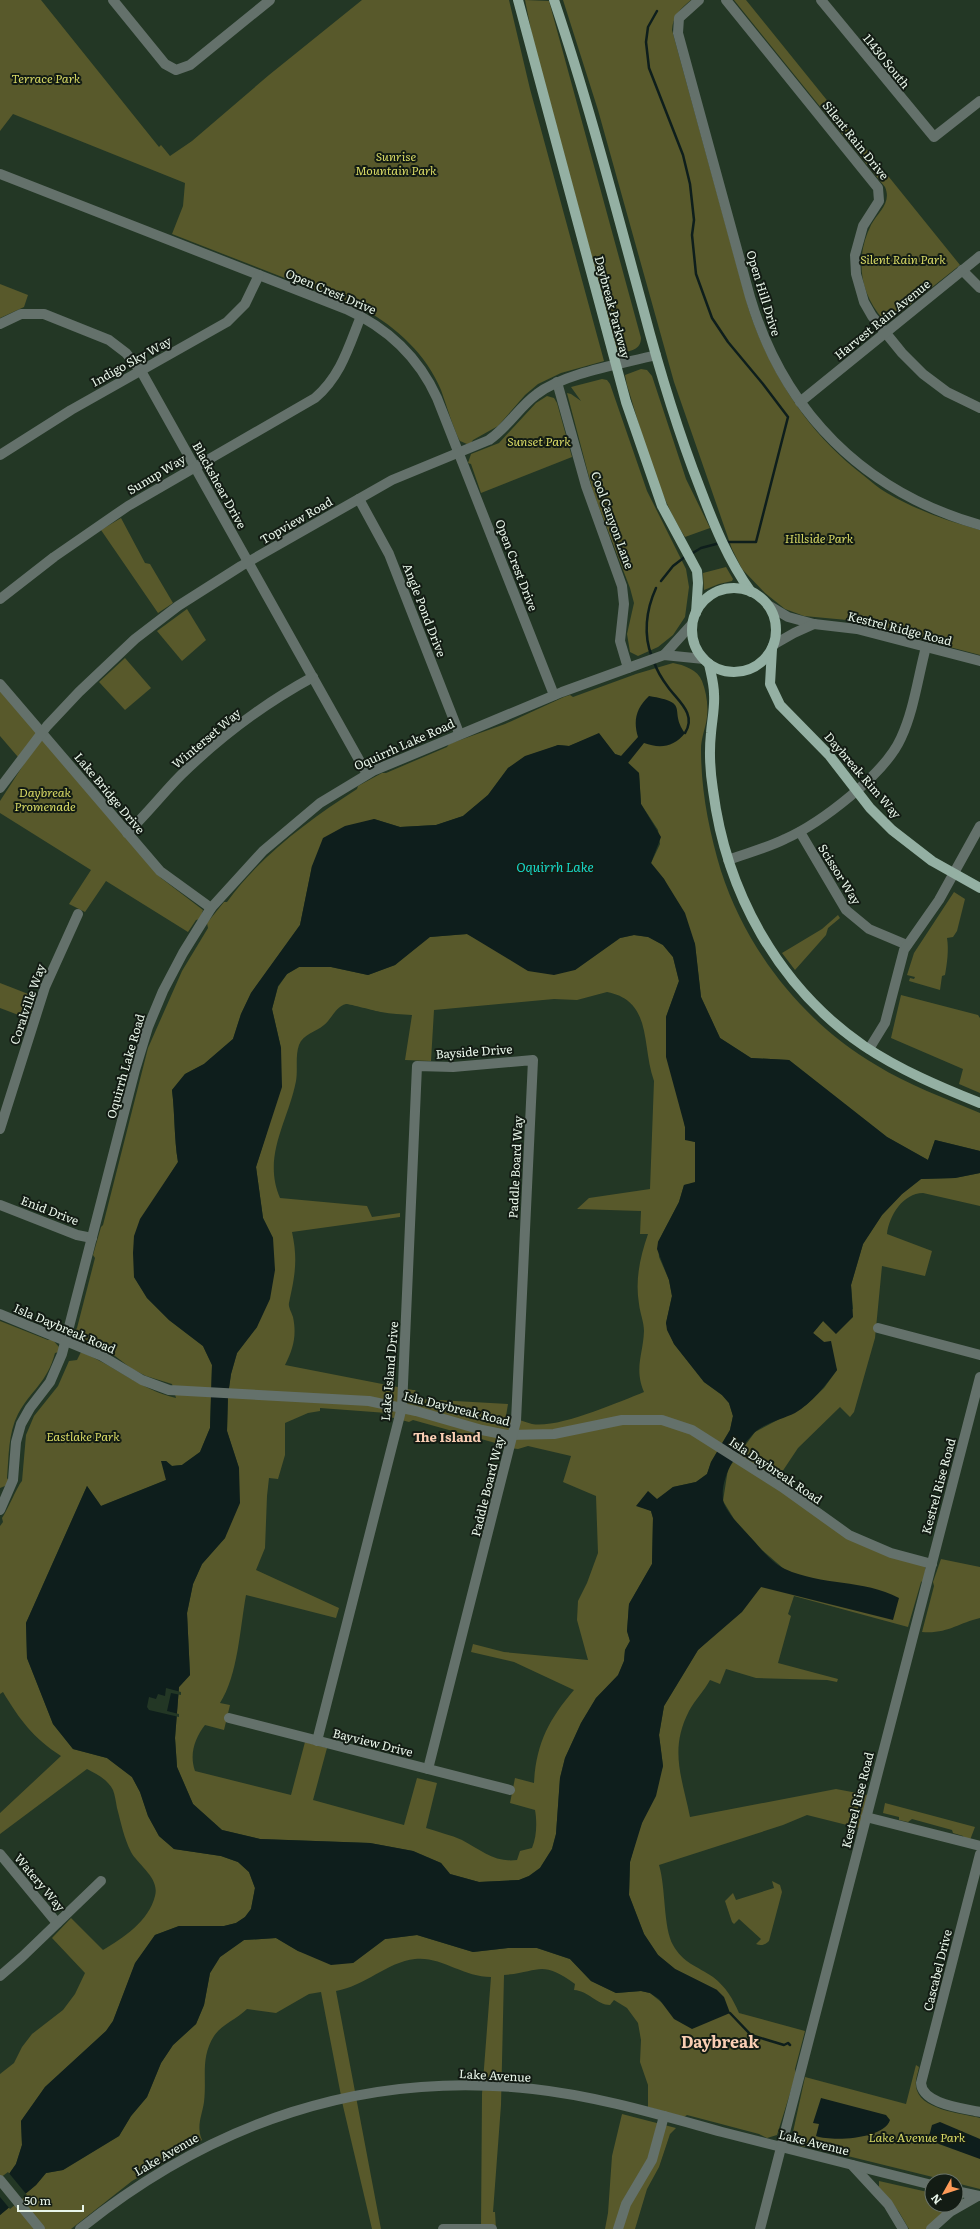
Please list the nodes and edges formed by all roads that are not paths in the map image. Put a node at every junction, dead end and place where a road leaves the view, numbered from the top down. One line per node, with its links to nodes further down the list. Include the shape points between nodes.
1 (113, 0): 7 (street, via 164,64 176,70 190,65)
2 (518, 0): 18 (main road, Daybreak Parkway)
3 (554, 0): 17 (main road, via 598,145)
4 (699, 0): 21 (street, Open Hill Drive, via 679,18 678,33 755,314 776,364)
5 (726, 0): 16 (street, Silent Rain Drive, via 878,188 880,201 860,235 855,254 855,269 857,284 864,302)
6 (821, 0): 8 (street, 11430 South, via 934,137)
7 (263, 2)
8 (980, 101)
9 (0, 174): 12 (street, Open Crest Drive)
10 (980, 256): 11 (street, Harvest Rain Avenue)
11 (962, 270): 13 (street); 16 (street, Harvest Rain Avenue)
12 (259, 275): 14 (street, Open Crest Drive); 19 (street, Indigo Sky Way, via 249,297 227,322)
13 (980, 288)
14 (361, 316): 23 (street, Open Crest Drive, via 391,336 416,362 433,389); 25 (street, Sunup Way, via 340,368 322,391 307,403)
15 (0, 324): 19 (street, Blackshear Drive, via 21,314 44,314 109,340 126,353)
16 (886, 332): 21 (street, Harvest Rain Avenue); 22 (street, Silent Rain Drive, via 912,364 935,384)
17 (656, 355): 18 (street, Topview Road); 29 (main road, via 682,438 716,527 732,564)
18 (616, 365): 20 (street, Topview Road); 32 (main road, Daybreak Parkway, via 667,517 695,565 698,583)
19 (141, 371): 24 (street, Indigo Sky Way, via 71,410); 25 (street, Blackshear Drive)
20 (557, 382): 23 (street, Topview Road, via 530,400 495,436); 40 (street, Cool Canyon Lane, via 586,486 622,586 624,604 620,641)
21 (800, 402): 27 (street, Open Hill Drive, via 832,441 873,475 924,505)
22 (980, 408)
23 (459, 453): 26 (street, Topview Road, via 397,478); 43 (street, Open Crest Drive)
24 (0, 455)
25 (194, 466): 28 (street, Blackshear Drive); 30 (street, Sunup Way, via 90,531)
26 (359, 499): 28 (street, Topview Road); 45 (street, Angle Pond Drive, via 386,548)
27 (980, 525)
28 (248, 563): 41 (street, Blackshear Drive); 44 (street, Topview Road, via 178,606 135,639 88,682)
29 (751, 592): 31 (main road); 32 (main road, via 736,588 720,590 707,598)
30 (0, 599)
31 (768, 605): 34 (street, Kestrel Ridge Road, via 788,617); 35 (main road, via 776,625)
32 (696, 613): 33 (main road)
33 (692, 624): 37 (street, Oquirrh Lake Road); 39 (main road, via 695,647)
34 (814, 624): 35 (street); 36 (street, Kestrel Ridge Road, via 857,629)
35 (773, 647): 39 (main road, via 768,656 756,667 740,672 724,671); 48 (main road, Daybreak Rim Way, via 770,684 777,701 829,755)
36 (926, 647): 38 (street, Kestrel Ridge Road); 48 (street, via 901,739 881,769)
37 (664, 655): 39 (street, Oquirrh Lake Road); 40 (street, Oquirrh Lake Road)
38 (980, 661)
39 (706, 662): 52 (main road, via 714,695 710,745 713,789)
40 (628, 668): 43 (street, Oquirrh Lake Road)
41 (313, 677): 46 (street, Blackshear Drive); 50 (street, Winterset Way, via 261,709 220,740 182,774)
42 (0, 684): 44 (street, Lake Bridge Drive)
43 (554, 695): 45 (street, Oquirrh Lake Road)
44 (42, 733): 47 (street, Topview Road); 50 (street, Lake Bridge Drive)
45 (459, 733): 46 (street, Oquirrh Lake Road)
46 (367, 774): 55 (street, Oquirrh Lake Road, via 320,803 281,834 245,868)
47 (0, 788)
48 (856, 790): 51 (street); 53 (main road, Daybreak Rim Way, via 880,818 904,840)
49 (980, 826): 53 (street)
50 (127, 832): 55 (street, Lake Bridge Drive, via 160,871)
51 (800, 832): 52 (street); 57 (street, Scissor Way, via 846,910 869,929)
52 (728, 860): 58 (main road, via 752,918 782,966 820,1009)
53 (954, 874): 54 (main road, Daybreak Rim Way); 57 (street)
54 (980, 888)
55 (211, 908): 64 (street, Oquirrh Lake Road, via 172,973 148,1027)
56 (78, 914): 62 (street, Coralville Way, via 45,987)
57 (907, 945): 58 (street, via 901,957 885,1023)
58 (870, 1049): 61 (main road, via 906,1071)
59 (533, 1060): 60 (street, Bayside Drive, via 453,1067); 71 (street, Paddle Board Way, via 517,1417)
60 (416, 1066): 70 (street, Lake Island Drive)
61 (980, 1103)
62 (0, 1129)
63 (0, 1205): 64 (street, Enid Drive, via 77,1235)
64 (92, 1238): 67 (street, Oquirrh Lake Road)
65 (0, 1314): 67 (street, Isla Daybreak Road)
66 (878, 1328): 68 (street)
67 (66, 1340): 70 (street, Isla Daybreak Road, via 161,1388 369,1401); 72 (street, Oquirrh Lake Road, via 50,1382 21,1424 16,1442 15,1472)
68 (980, 1355)
69 (980, 1377): 74 (street, Kestrel Rise Road)
70 (402, 1407): 71 (street, Isla Daybreak Road, via 482,1430); 76 (street, Lake Island Drive)
71 (514, 1435): 74 (street, Isla Daybreak Road, via 554,1434 635,1418 662,1420 692,1430 766,1476 849,1535 891,1553); 77 (street, Paddle Board Way)
72 (2, 1500): 73 (street, Oquirrh Lake Road)
73 (0, 1510)
74 (932, 1564): 79 (street, Kestrel Rise Road)
75 (229, 1718): 76 (street, Bayview Drive)
76 (317, 1741): 77 (street, Bayview Drive)
77 (428, 1769): 78 (street, Bayview Drive)
78 (510, 1790)
79 (866, 1817): 80 (street); 88 (street, Kestrel Rise Road)
80 (980, 1846)
81 (0, 1854): 84 (street, Watery Way)
82 (980, 1854): 86 (street, Cascabel Drive, via 922,2080 924,2093 934,2100)
83 (101, 1881): 84 (street)
84 (57, 1923): 85 (street, Watery Way)
85 (0, 1976)
86 (980, 2112)
87 (664, 2116): 88 (street, Lake Avenue); 95 (street, Lake Avenue, via 582,2097 512,2087 437,2086 388,2090 350,2097 282,2115 213,2142 147,2179); 98 (street, via 652,2160 624,2208)
88 (781, 2147): 89 (street, Lake Avenue); 99 (street, Kestrel Rise Road)
89 (852, 2165): 91 (street, Lake Avenue); 100 (street, via 888,2204)
90 (0, 2180): 94 (street)
91 (924, 2183)
92 (964, 2193): 93 (street)
93 (979, 2196): 101 (street, via 946,2214)
94 (38, 2226)
95 (80, 2229)
96 (443, 2229): 97 (street)
97 (492, 2229)
98 (618, 2229)
99 (760, 2229)
100 (903, 2229)
101 (931, 2229)

